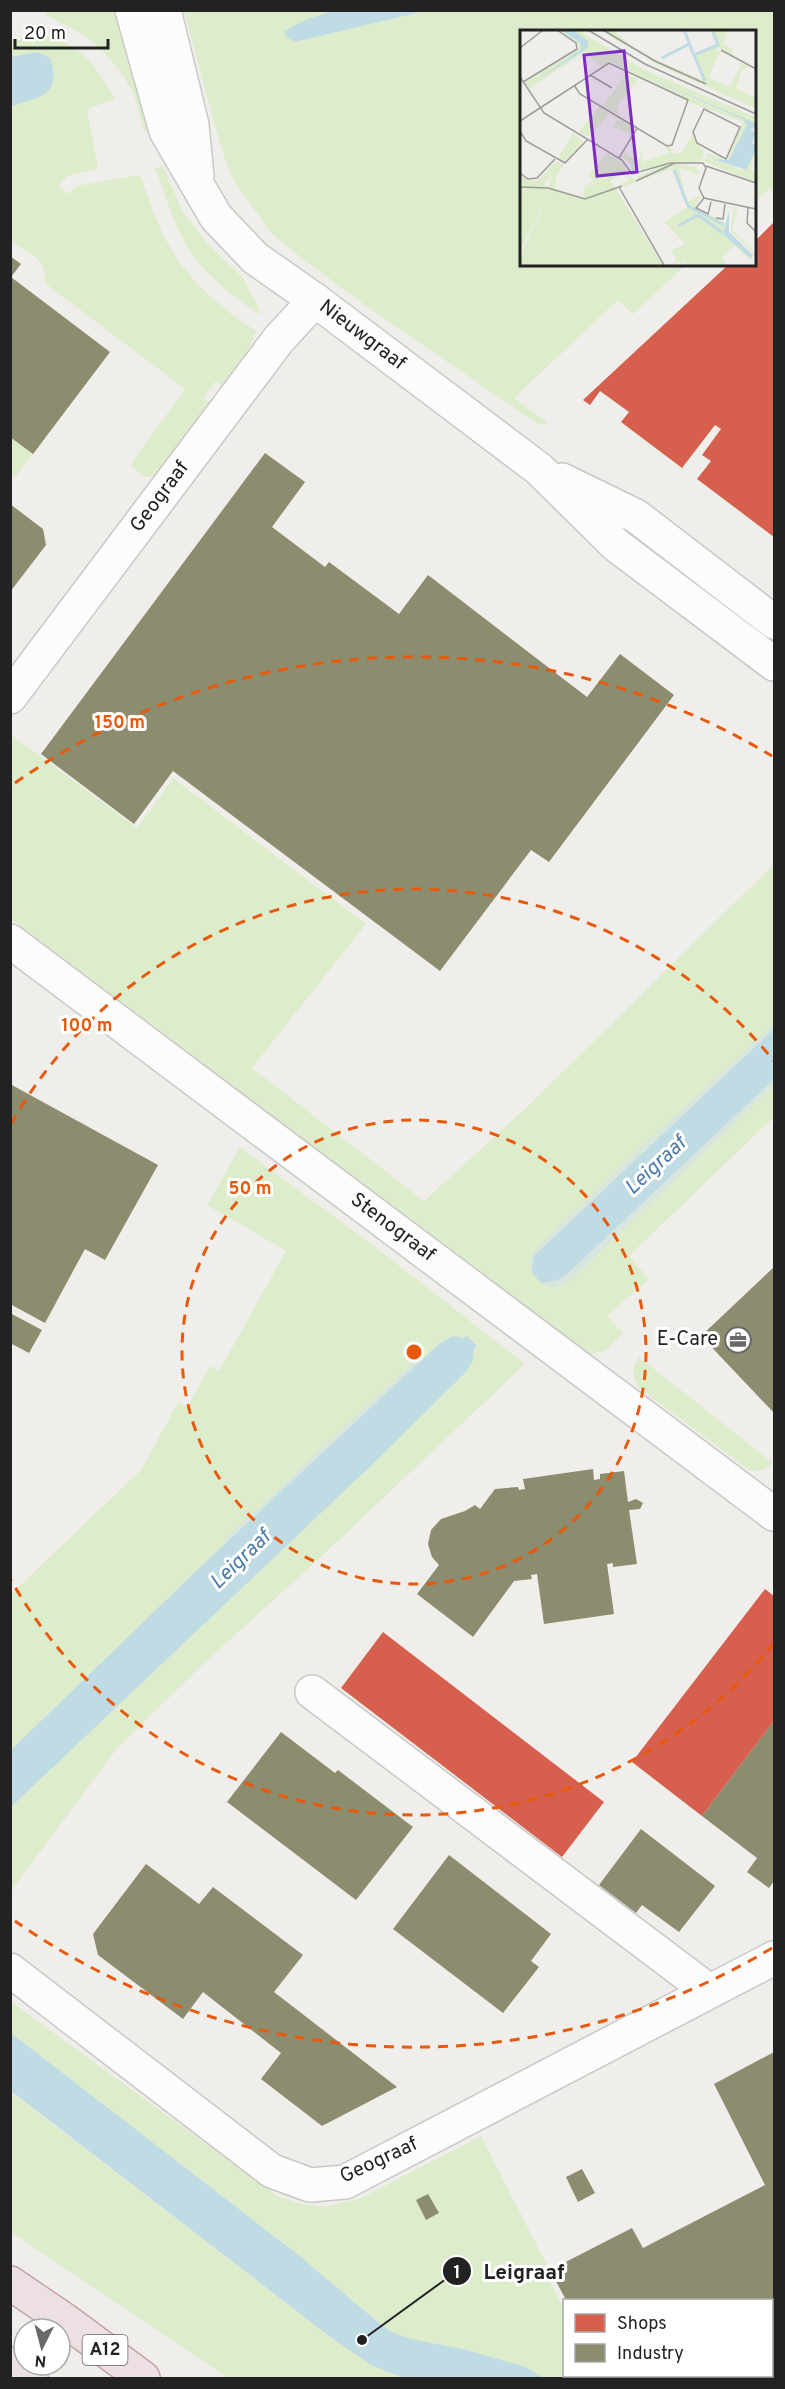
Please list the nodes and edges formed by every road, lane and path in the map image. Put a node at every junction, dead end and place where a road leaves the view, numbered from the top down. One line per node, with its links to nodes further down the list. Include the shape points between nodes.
1 (132, 10): 3 (street, Nieuwgraaf, via 166,131)
2 (164, 10): 3 (street, Nieuwgraaf, via 192,125)
3 (198, 189): 4 (street, Nieuwgraaf, via 216,217 255,258)
4 (315, 300): 5 (street, Nieuwgraaf); 8 (street, Geograaf, via 279,339)
5 (539, 469): 6 (street, Nieuwgraaf, via 636,516); 7 (street, Nieuwgraaf, via 615,545)
6 (774, 622)
7 (774, 664)
8 (10, 697)
9 (10, 941): 10 (street, Stenograaf)
10 (774, 1515)
11 (312, 1692): 14 (street)
12 (774, 1958): 14 (street, Geograaf)
13 (10, 1970): 14 (street, Geograaf, via 272,2171 310,2185 345,2182)
14 (709, 1991)
15 (10, 2283): 18 (highway, A12)
16 (10, 2364): 17 (highway)
17 (31, 2379)
18 (143, 2379)

